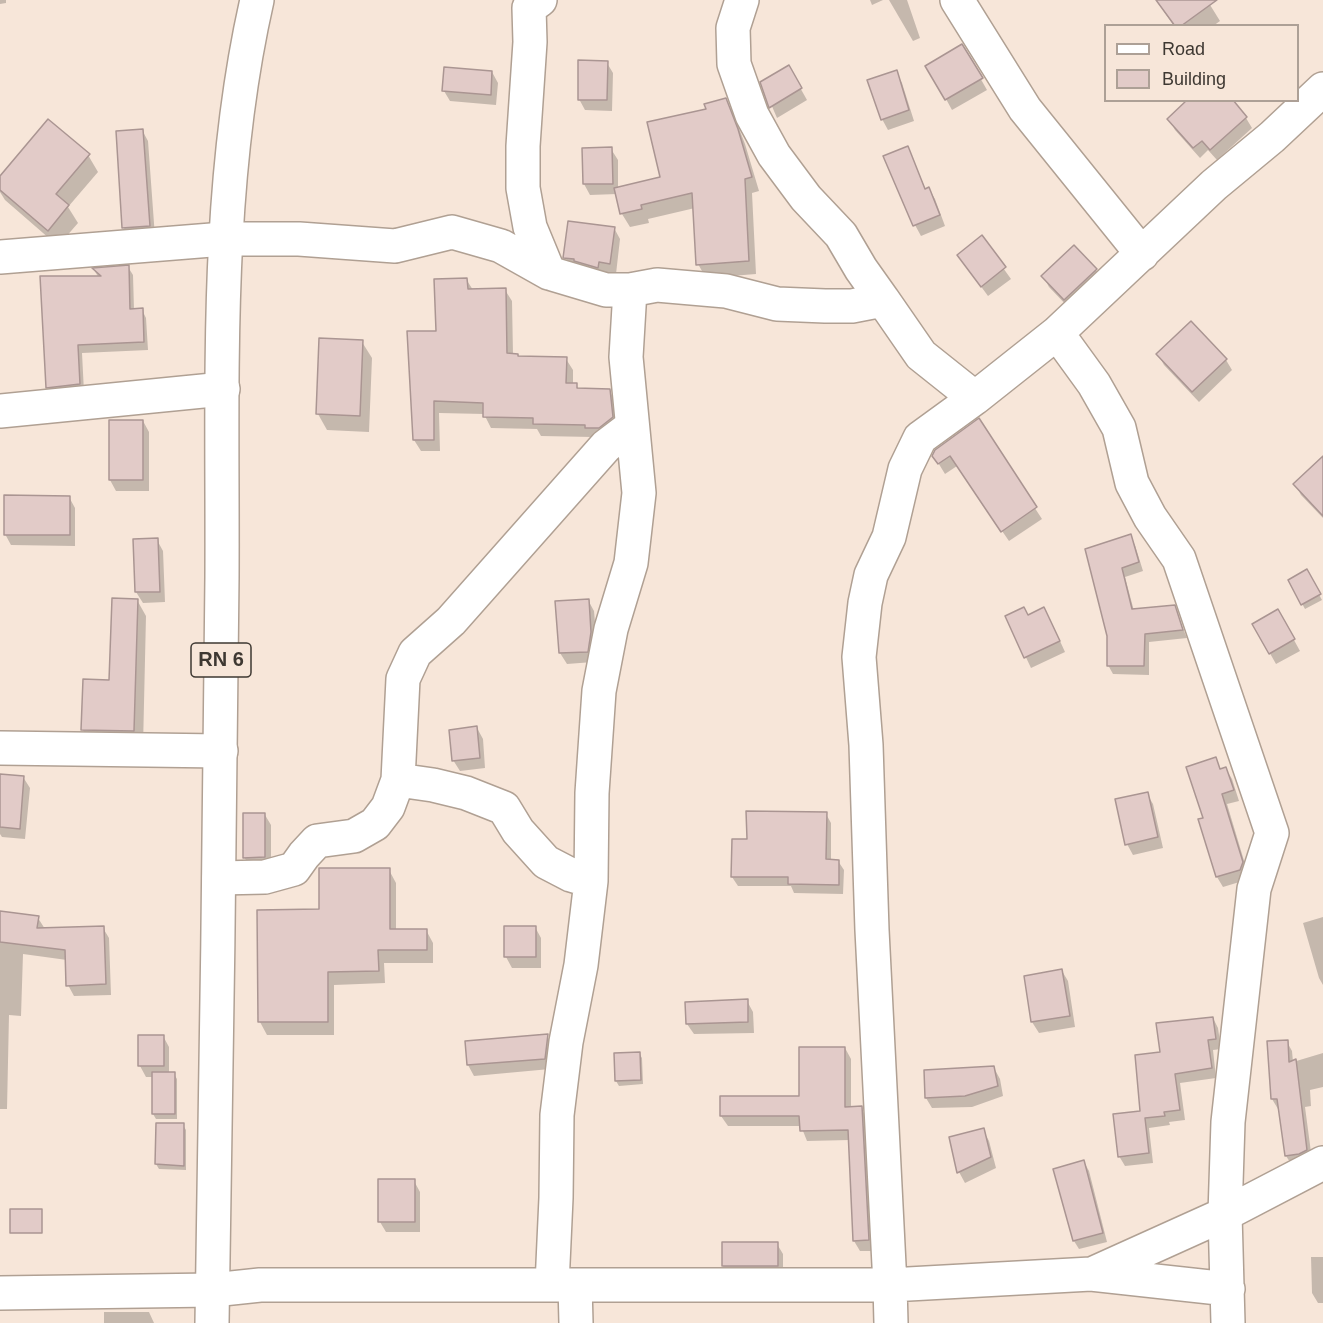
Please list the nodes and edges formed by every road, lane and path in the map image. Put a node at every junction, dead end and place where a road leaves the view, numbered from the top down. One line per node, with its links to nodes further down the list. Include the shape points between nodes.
1 (257, 0): 6 (street, RN 6, via 235,132)
2 (742, 0): 11 (street, via 733,28 734,64 752,116 774,155 806,198 842,235)
3 (957, 0): 7 (street, via 1025,109)
4 (527, 3): 9 (street, via 530,42 523,188 530,227)
5 (1323, 89): 7 (street)
6 (225, 239): 8 (street); 9 (street, via 298,239 395,246 452,232 501,246); 13 (street, RN 6)
7 (1142, 254): 12 (street)
8 (0, 257)
9 (549, 273): 10 (street, via 606,290)
10 (630, 290): 11 (street, via 657,285 726,291 777,304 852,306); 16 (street, via 626,357)
11 (883, 300): 14 (street, via 921,355)
12 (1057, 333): 14 (street); 23 (street, via 1094,384 1119,428 1132,483 1179,559 1272,833 1254,889 1238,1018 1228,1122)
13 (223, 389): 15 (street); 18 (street, RN 6)
14 (975, 398): 26 (street, via 920,438 905,469 889,537 865,603 859,657)
15 (0, 411)
16 (631, 427): 19 (street, via 606,446 451,621 415,653 403,679); 21 (street, via 639,493 631,563 611,629 599,691)
17 (0, 748): 18 (street)
18 (220, 751): 20 (street, RN 6)
19 (398, 780): 20 (street, via 388,807 375,824 354,836 317,842 294,869 266,877); 21 (street, via 466,793 504,808 518,831 546,862)
20 (219, 878): 28 (street, RN 6)
21 (591, 881): 25 (street, via 557,1115 556,1198)
22 (1323, 1162): 23 (street)
23 (1225, 1214): 24 (street); 27 (street)
24 (1091, 1274): 26 (street); 27 (street)
25 (563, 1285): 26 (street); 28 (street, via 260,1285); 31 (street)
26 (890, 1285): 32 (street)
27 (1228, 1289): 33 (street)
28 (213, 1290): 29 (street); 30 (street, RN 6)
29 (0, 1293)
30 (212, 1323)
31 (576, 1323)
32 (891, 1323)
33 (1228, 1323)

